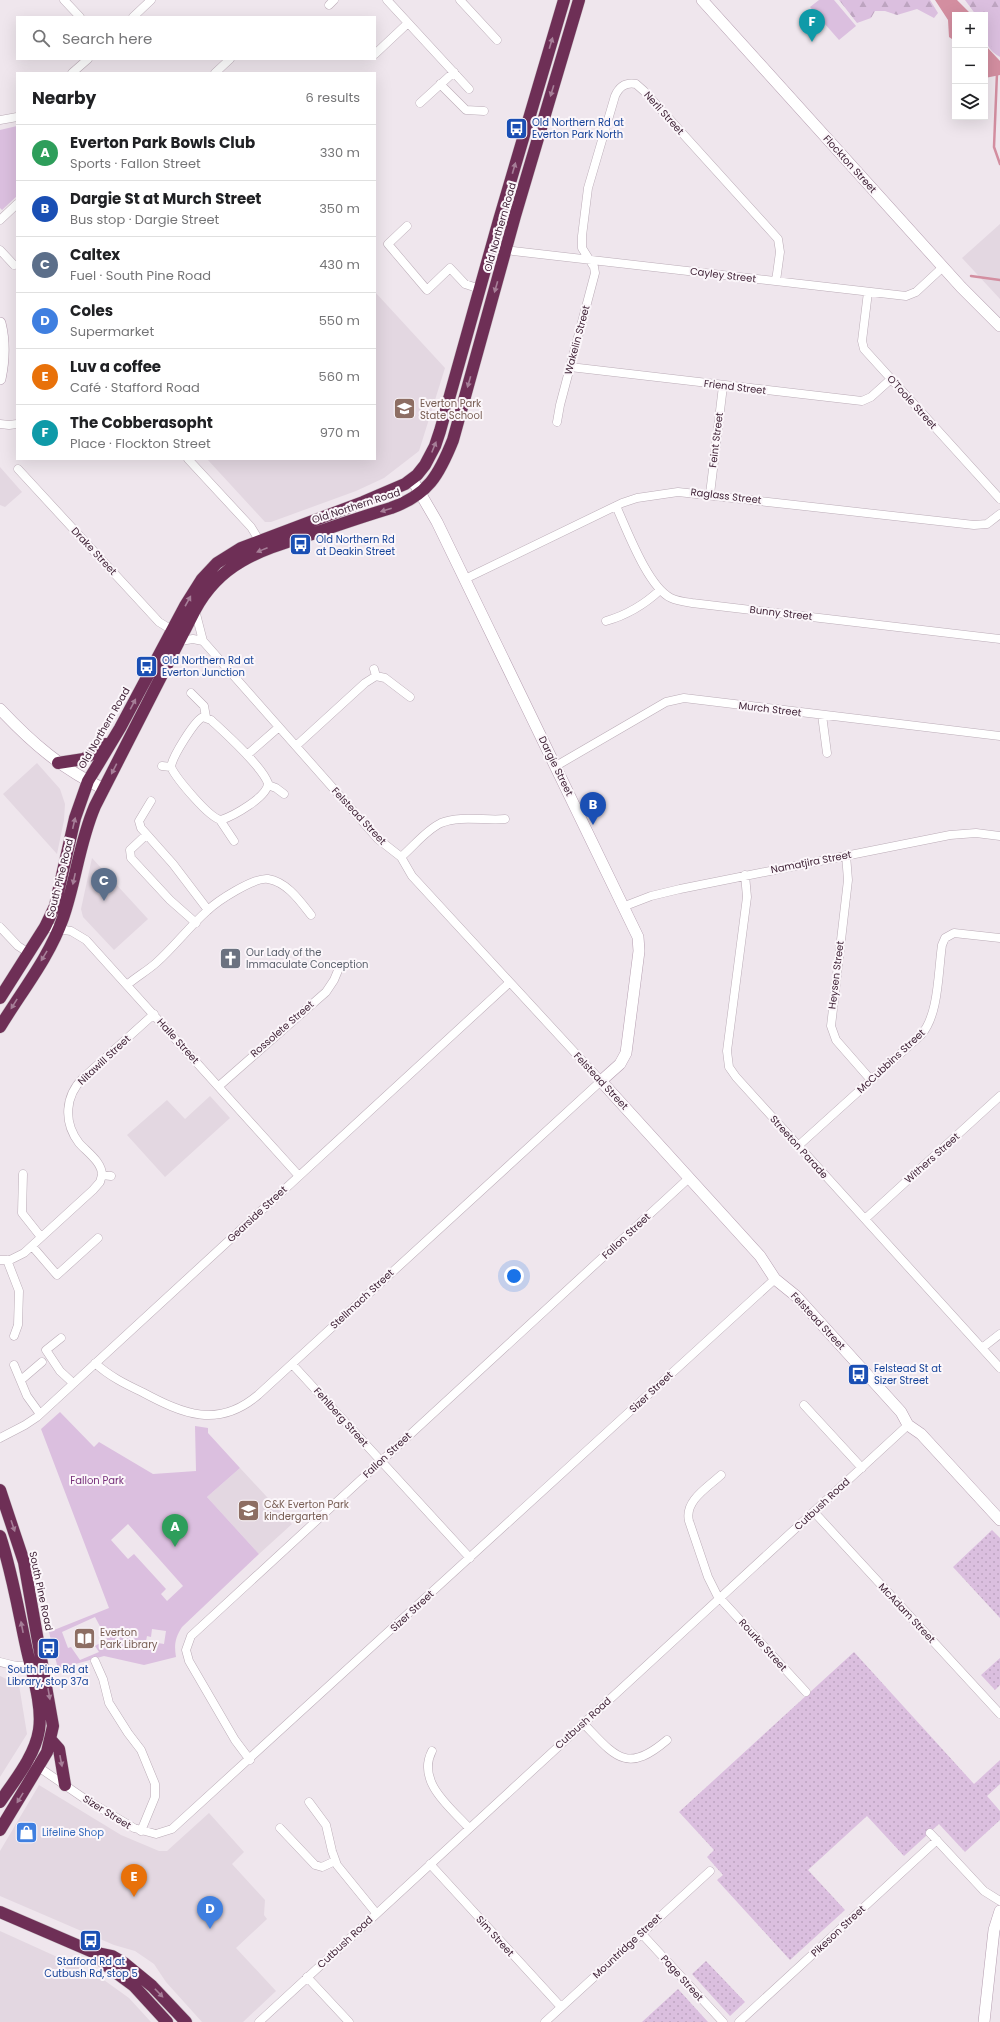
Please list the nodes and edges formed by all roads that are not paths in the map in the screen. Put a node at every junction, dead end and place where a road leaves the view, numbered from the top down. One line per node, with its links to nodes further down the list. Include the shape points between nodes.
1 (64, 0): 8 (street)
2 (151, 0): 9 (street)
3 (387, 0): 10 (street)
4 (460, 0): 11 (street)
5 (564, 0): 27 (highway, Old Northern Road, one-way to 5)
6 (579, 0): 25 (highway, Old Northern Road, one-way to 25)
7 (702, 0): 34 (street, Flockton Street)
8 (79, 16)
9 (134, 16)
10 (408, 23): 12 (street); 17 (street)
11 (497, 40)
12 (376, 53)
13 (87, 60): 15 (street)
14 (229, 60): 16 (street)
15 (73, 72)
16 (216, 72)
17 (454, 72): 18 (street); 19 (street)
18 (440, 84): 20 (street); 21 (street, via 466,110)
19 (470, 89)
20 (420, 103)
21 (484, 111)
22 (16, 117): 23 (street)
23 (0, 120)
24 (16, 205): 26 (street)
25 (515, 216): 27 (highway, via 506,221); 30 (highway, Old Northern Road)
26 (0, 220)
27 (499, 220): 29 (highway, Old Northern Road)
28 (407, 226): 36 (street, via 388,244 427,290 450,268 465,284)
29 (492, 246): 30 (street, Cayley Street); 36 (highway, Old Northern Road)
30 (506, 249): 32 (street, Cayley Street); 50 (highway, Old Northern Road, one-way to 50, via 453,440 436,476)
31 (0, 250): 33 (street)
32 (589, 259): 35 (street, Cayley Street); 35 (street, Nerli Street, via 581,243 588,188 617,92 623,86 632,83 644,91 778,239 780,252); 40 (street, Wakelin Street, via 595,273)
33 (14, 266)
34 (943, 267): 37 (street, Cayley Street, via 909,296); 39 (street, Flockton Street)
35 (776, 281): 37 (street, Cayley Street)
36 (480, 289): 49 (highway, Old Northern Road, one-way to 36, via 425,465 435,446)
37 (868, 292): 42 (street, O'Toole Street, via 862,345)
38 (0, 323): 41 (street, via 4,337)
39 (1000, 326)
40 (570, 367): 43 (street, Friend Street); 44 (street, Wakelin Street)
41 (0, 379)
42 (891, 379): 43 (street, Friend Street, via 871,397 862,401); 52 (street, O'Toole Street)
43 (723, 386): 51 (street, Feint Street)
44 (558, 422)
45 (0, 424): 46 (street)
46 (16, 424)
47 (189, 460): 55 (street, via 251,527)
48 (18, 469): 60 (street, Drake Street, via 159,622)
49 (412, 479): 50 (street, Dargie Street); 55 (highway, Old Northern Road, via 363,502)
50 (421, 493): 56 (street, Dargie Street); 58 (highway, Old Northern Road, one-way to 58, via 391,508 271,546 246,558 215,581)
51 (710, 494): 53 (street, Raglass Street, via 678,492 637,498); 54 (street, Raglass Street, via 974,525 987,524)
52 (1000, 499)
53 (616, 506): 56 (street, Raglass Street); 57 (street, Bunny Street, via 650,577)
54 (1000, 514)
55 (259, 540): 60 (highway, Old Northern Road, one-way to 55, via 192,593 207,574 225,558)
56 (465, 579): 78 (street, Dargie Street)
57 (660, 590): 59 (street, via 650,600 624,615); 61 (street, Bunny Street, via 671,598 692,603)
58 (195, 610): 62 (highway, Old Northern Road); 63 (street, Felstead Street)
59 (606, 621)
60 (172, 630): 71 (highway, Old Northern Road, one-way to 60)
61 (1000, 639)
62 (180, 640): 63 (street); 81 (highway, Old Northern Road, one-way to 81)
63 (203, 641): 69 (street, Felstead Street)
64 (191, 693): 68 (street, via 204,706)
65 (410, 697): 72 (street, via 375,673)
66 (0, 709): 75 (street)
67 (822, 715): 70 (street, Murch Street); 73 (street); 78 (street, Murch Street, via 678,699 666,702)
68 (206, 717): 74 (street); 77 (street, via 196,722)
69 (279, 728): 72 (street, Felstead Street); 74 (street)
70 (1000, 736)
71 (114, 738): 75 (highway, via 87,757 78,761); 79 (highway, Old Northern Road)
72 (296, 746): 90 (street, Felstead Street, via 378,839)
73 (827, 753)
74 (247, 755): 80 (street)
75 (58, 763): 79 (street)
76 (162, 766): 77 (street)
77 (171, 766): 85 (street, via 190,792)
78 (556, 766): 92 (street, Dargie Street)
79 (88, 781): 81 (street); 97 (highway, South Pine Road, one-way to 79, via 58,898 75,818)
80 (268, 785): 82 (street); 85 (street, via 265,792 255,801)
81 (104, 789): 98 (highway, South Pine Road, one-way to 98, via 85,830 70,896)
82 (284, 794)
83 (151, 800): 86 (street, via 139,821)
84 (506, 819): 90 (street, via 457,820 442,823 430,830)
85 (220, 820): 88 (street)
86 (146, 835): 93 (street, via 173,864); 95 (street, via 130,850 131,858 170,900)
87 (1000, 836): 89 (street, Namatjira Street, via 963,833)
88 (234, 841)
89 (846, 856): 91 (street, Namatjira Street); 107 (street, Heysen Street, via 848,880 831,1026 836,1040)
90 (401, 857): 102 (street, Felstead Street, via 412,876)
91 (745, 875): 92 (street, Namatjira Street, via 651,896); 111 (street, Streeton Parade, via 746,897 727,1061 732,1072)
92 (625, 906): 108 (street, Dargie Street, via 639,944 627,1046 622,1061)
93 (208, 910): 94 (street, via 246,885 267,879 292,892); 95 (street)
94 (311, 915)
95 (196, 923): 103 (street, via 154,965)
96 (0, 927): 100 (street, via 18,946)
97 (45, 927): 98 (street, Halle Street); 100 (highway, South Pine Road)
98 (59, 929): 103 (street, Halle Street, via 71,931 84,938); 106 (highway, South Pine Road, one-way to 106)
99 (1000, 938): 107 (street, McCubbins Street, via 954,933 945,938 928,1026)
100 (29, 952): 104 (highway, South Pine Road)
101 (339, 968): 109 (street, Rossolete Street, via 326,992)
102 (509, 983): 108 (street, Felstead Street); 115 (street, Gearside Street)
103 (127, 985): 105 (street, Halle Street)
104 (0, 998)
105 (154, 1014): 109 (street, Halle Street); 113 (street, Nitawill Street, via 83,1078 74,1088 68,1103 70,1128 99,1165)
106 (0, 1027)
107 (871, 1080): 111 (street, McCubbins Street)
108 (601, 1081): 116 (street, Felstead Street); 129 (street, Stellmach Street)
109 (219, 1086): 115 (street, Halle Street)
110 (1000, 1096): 117 (street, Withers Street)
111 (798, 1146): 117 (street, Streeton Parade)
112 (23, 1174): 118 (street, via 22,1213)
113 (102, 1175): 114 (street); 118 (street, via 93,1190)
114 (111, 1176)
115 (299, 1176): 128 (street, Gearside Street)
116 (689, 1178): 122 (street, Felstead Street, via 760,1256); 138 (street, Fallon Street)
117 (865, 1219): 126 (street, Streeton Parade)
118 (41, 1237): 120 (street)
119 (98, 1238): 120 (street, via 57,1275)
120 (32, 1246): 121 (street, via 19,1256)
121 (3, 1260): 124 (street, via 19,1290 18,1325)
122 (775, 1278): 136 (street, Felstead Street, via 796,1296 901,1412); 145 (street, Sizer Street)
123 (1000, 1334): 126 (street)
124 (14, 1336)
125 (61, 1338): 133 (street, via 46,1350 60,1371)
126 (982, 1348): 131 (street, Streeton Parade)
127 (42, 1362): 132 (street)
128 (95, 1363): 129 (street, Stellmach Street, via 110,1376 167,1406 188,1414 206,1416 244,1406); 133 (street, Gearside Street)
129 (292, 1364): 138 (street, Fehlberg Street)
130 (14, 1365): 132 (street)
131 (1000, 1368)
132 (21, 1380): 135 (street, via 27,1396)
133 (73, 1383): 135 (street, Gearside Street)
134 (804, 1405): 139 (street)
135 (40, 1414): 137 (street, Gearside Street)
136 (908, 1425): 139 (street, Cutbush Road); 143 (street, Felstead Street, via 919,1432)
137 (0, 1438)
138 (381, 1461): 145 (street, Fehlberg Street); 157 (street, Fallon Street, via 195,1631 188,1641 186,1653 189,1661 234,1740)
139 (862, 1468): 142 (street, Cutbush Road)
140 (721, 1475): 146 (street, Rourke Street, via 694,1500 689,1507 688,1516 713,1590)
141 (0, 1490): 153 (highway, South Pine Road, one-way to 153, via 24,1562 51,1706)
142 (814, 1512): 146 (street, Cutbush Road); 151 (street, McAdam Street)
143 (1000, 1520)
144 (0, 1536): 149 (highway, one-way to 144, via 10,1569)
145 (470, 1558): 157 (street, Sizer Street)
146 (720, 1598): 150 (street, Rourke Street); 152 (street, Cutbush Road)
147 (95, 1661): 165 (street, via 109,1703 141,1750 155,1784 156,1797)
148 (0, 1662): 149 (street, via 16,1666)
149 (30, 1665): 156 (highway, via 40,1725)
150 (806, 1692)
151 (1000, 1714)
152 (583, 1723): 154 (street, via 621,1759 644,1757); 163 (street, Cutbush Road)
153 (51, 1740): 158 (highway, South Pine Road, via 48,1752); 159 (highway, one-way to 159, via 59,1749)
154 (667, 1740)
155 (432, 1751): 163 (street, via 428,1765 432,1786)
156 (27, 1759): 158 (street, Sizer Street); 160 (highway)
157 (250, 1760): 165 (street, Sizer Street, via 172,1829 156,1834)
158 (39, 1767): 159 (street, Sizer Street); 164 (highway, South Pine Road, one-way to 164)
159 (65, 1785): 165 (street, Sizer Street, via 127,1825)
160 (0, 1802)
161 (309, 1802): 168 (street, via 326,1825)
162 (280, 1828): 168 (street, via 315,1865 322,1867)
163 (469, 1828): 169 (street, Cutbush Road)
164 (0, 1830)
165 (141, 1831)
166 (930, 1833): 167 (street)
167 (937, 1840): 171 (street, via 984,1891); 185 (street, Pikeson Street)
168 (335, 1862): 174 (street)
169 (430, 1864): 174 (street, Cutbush Road); 178 (street, Sim Street)
170 (710, 1871): 175 (street, Mountridge Street)
171 (1000, 1901)
172 (1000, 1911): 186 (street, via 994,1930)
173 (0, 1912): 176 (highway)
174 (376, 1913): 177 (street, Cutbush Road)
175 (642, 1933): 178 (street, Mountridge Street); 184 (street, Page Street)
176 (93, 1952): 179 (highway, via 134,1986); 180 (highway, one-way to 180, via 112,1956 135,1971)
177 (307, 1977): 181 (street, Cutbush Road); 182 (street)
178 (561, 2007): 183 (street, Mountridge Street)
179 (167, 2022)
180 (186, 2022)
181 (259, 2022)
182 (349, 2022)
183 (545, 2022)
184 (723, 2022)
185 (739, 2022)
186 (984, 2022)

